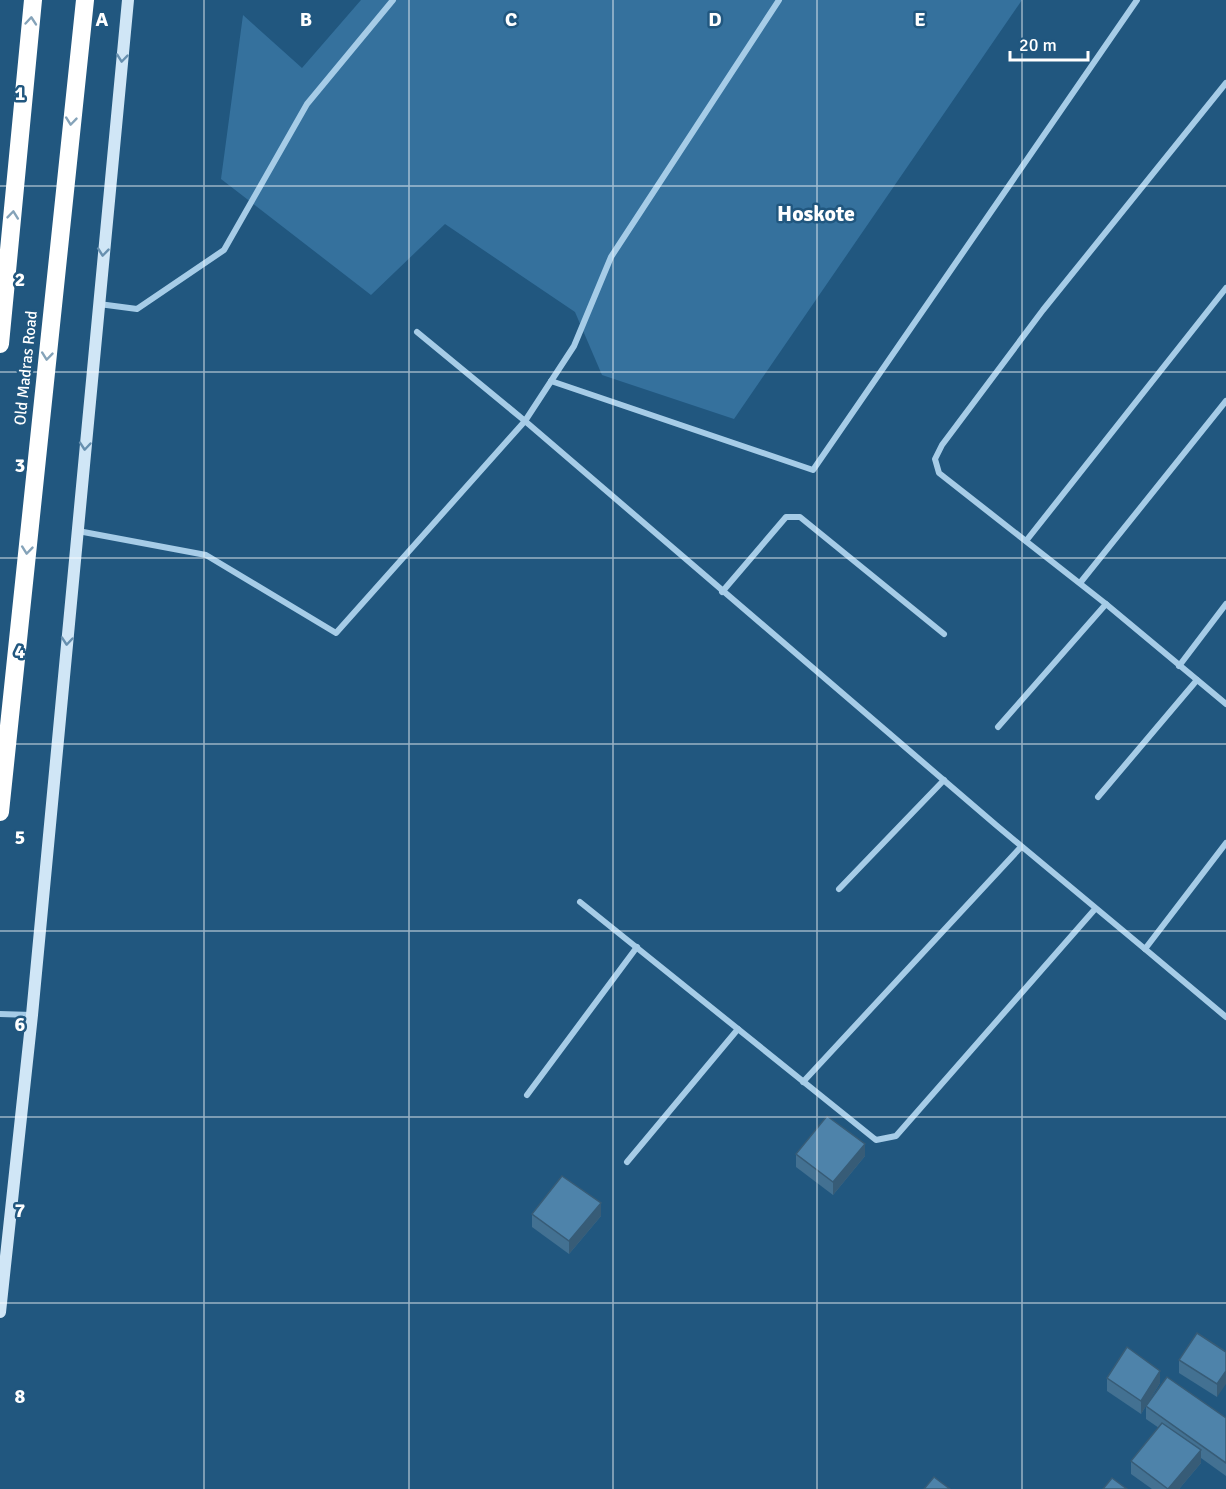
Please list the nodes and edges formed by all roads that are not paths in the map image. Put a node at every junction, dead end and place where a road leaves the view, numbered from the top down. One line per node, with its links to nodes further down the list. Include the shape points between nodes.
1 (33, 0): 8 (highway, Old Madras Road, one-way to 1)
2 (85, 0): 29 (highway, Old Madras Road, one-way to 29)
3 (128, 0): 10 (street, one-way to 10)
4 (393, 0): 10 (street, via 307,104 224,250 137,309)
5 (779, 0): 13 (street, via 611,257 574,346)
6 (1137, 0): 13 (street, via 813,470)
7 (1226, 83): 17 (street, via 1043,310 935,459 939,473)
8 (5, 253): 12 (highway, Old Madras Road)
9 (1226, 288): 17 (street)
10 (98, 304): 16 (street, one-way to 16)
11 (417, 332): 15 (street)
12 (0, 344)
13 (551, 381): 15 (street)
14 (1226, 401): 18 (street)
15 (525, 421): 16 (street, via 336,633 206,555); 19 (street)
16 (78, 531): 38 (street, one-way to 38)
17 (1026, 541): 18 (street)
18 (1080, 583): 20 (street)
19 (722, 592): 22 (street, via 786,517 800,517); 27 (street)
20 (1106, 604): 23 (street); 26 (street)
21 (1226, 604): 23 (street)
22 (944, 634)
23 (1179, 666): 24 (street)
24 (1197, 680): 25 (street); 28 (street)
25 (1226, 704)
26 (998, 727)
27 (944, 780): 31 (street); 32 (street)
28 (1098, 797)
29 (0, 812)
30 (1226, 842): 36 (street)
31 (1021, 847): 34 (street); 41 (street)
32 (839, 889)
33 (580, 902): 35 (street)
34 (1095, 909): 36 (street); 41 (street, via 896,1136 876,1140)
35 (637, 947): 40 (street); 42 (street)
36 (1145, 949): 39 (street)
37 (0, 1014): 38 (street)
38 (32, 1015): 44 (street)
39 (1226, 1017)
40 (738, 1029): 41 (street); 43 (street)
41 (803, 1082)
42 (527, 1095)
43 (627, 1162)
44 (0, 1312)

